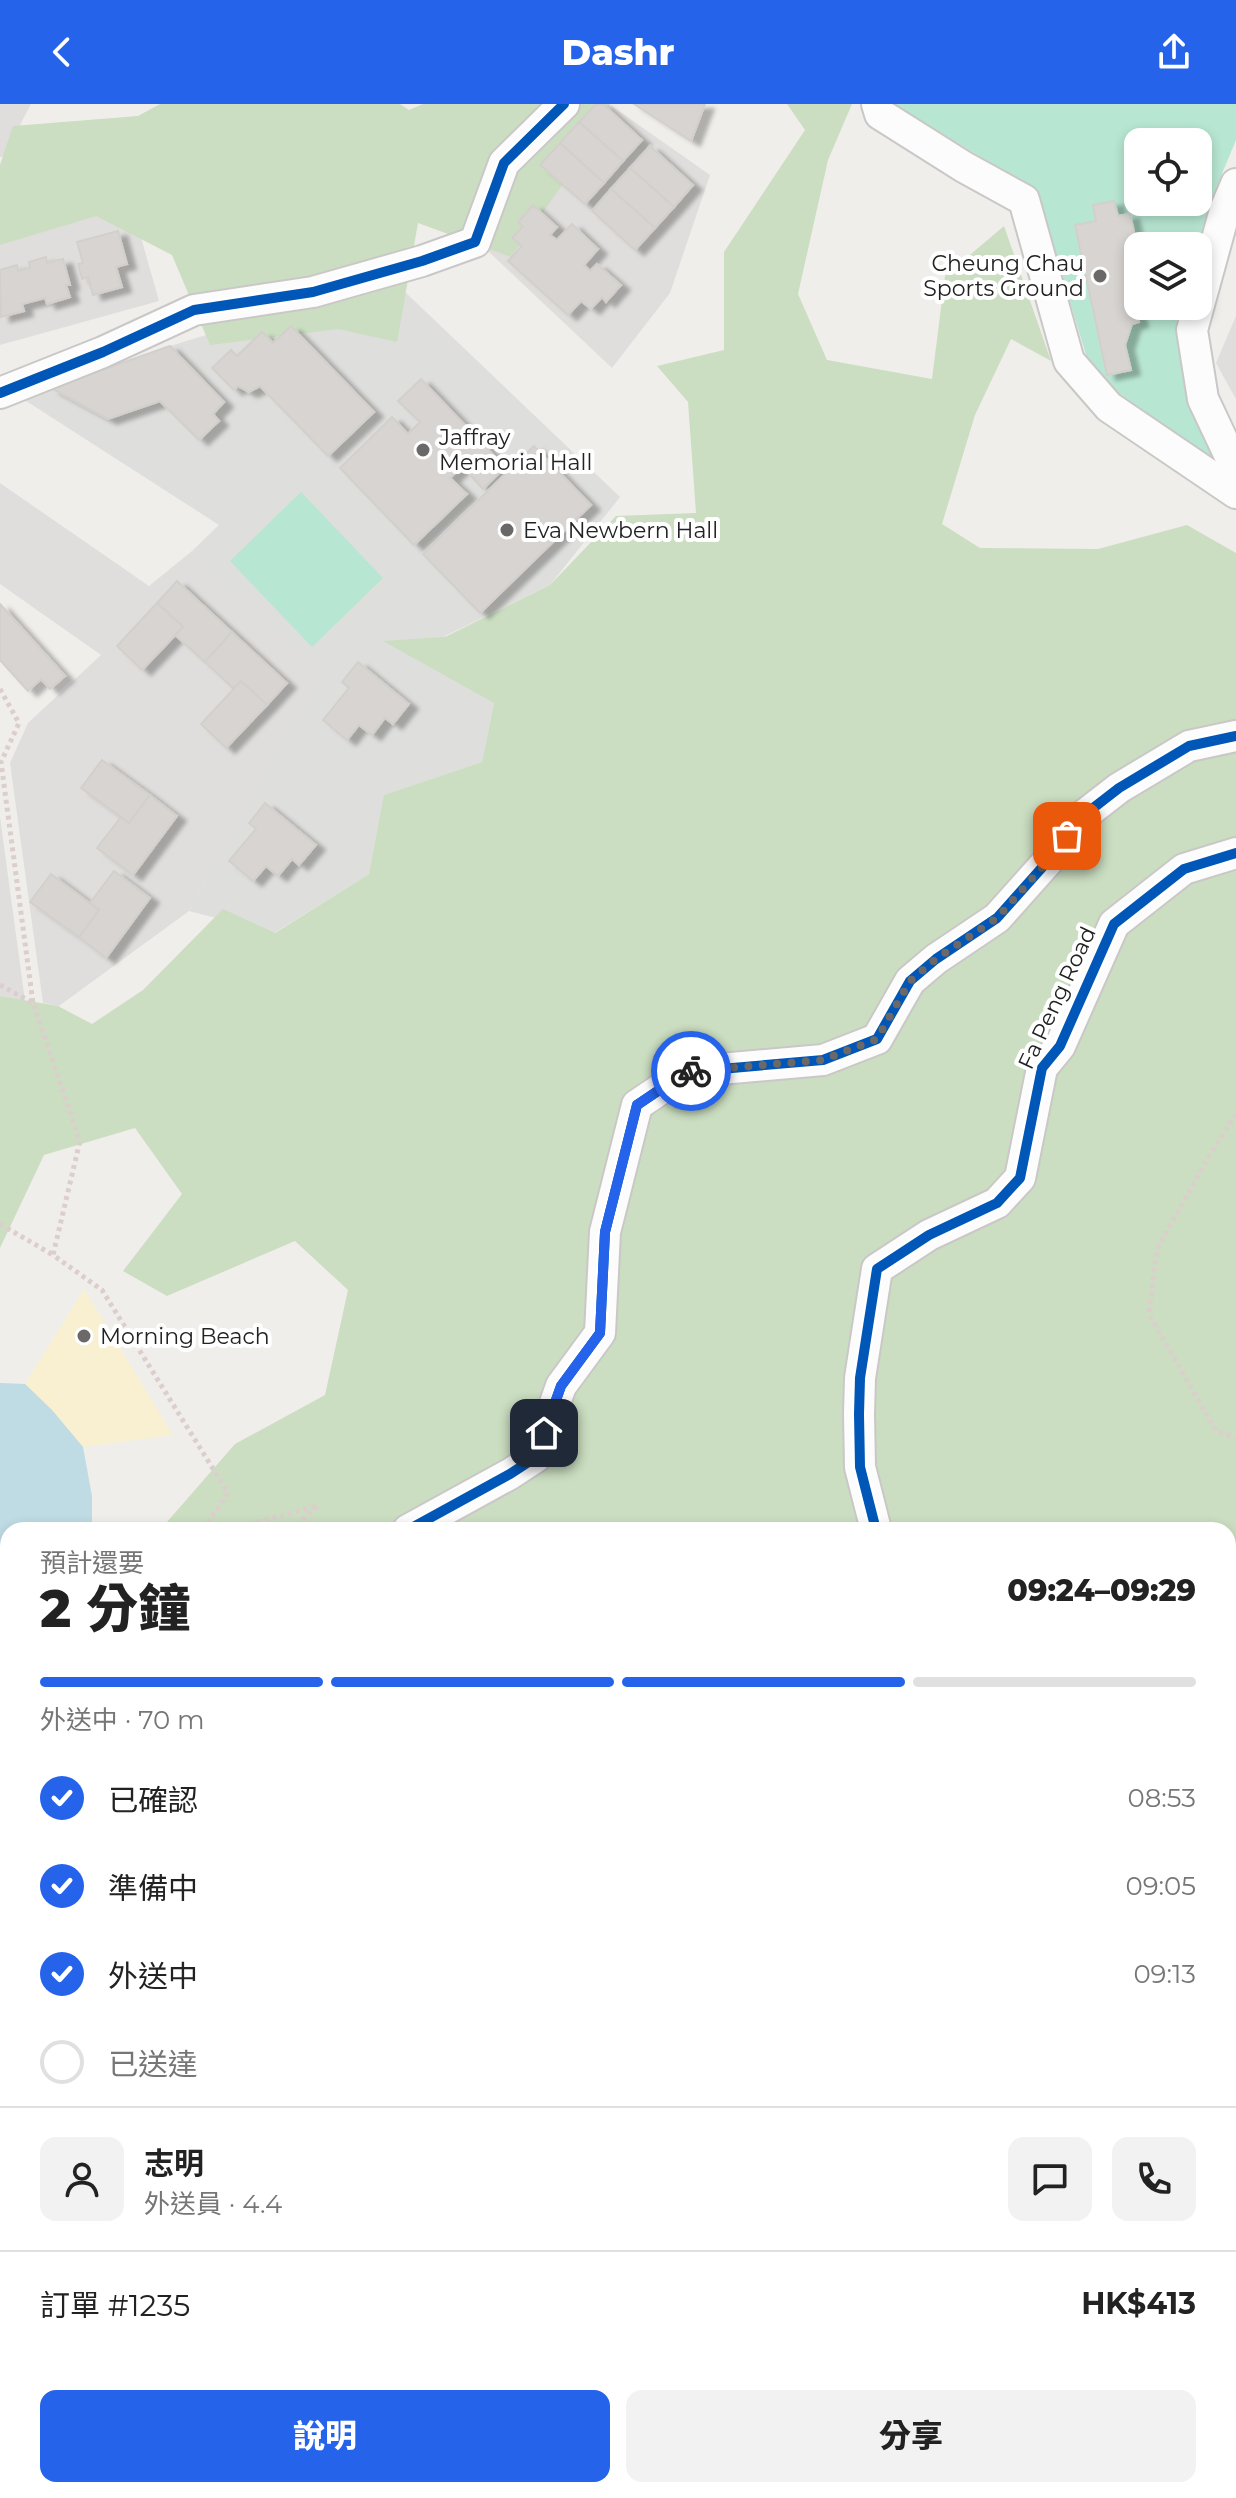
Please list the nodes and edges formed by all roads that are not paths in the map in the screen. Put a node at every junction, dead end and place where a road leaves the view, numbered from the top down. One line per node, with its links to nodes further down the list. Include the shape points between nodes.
1 (564, 104): 4 (street, via 504,163 475,242 313,292 194,310)
2 (877, 104): 6 (street, via 880,114 1024,200 1069,361 1109,407)
3 (1236, 184): 5 (street, via 1192,330 1203,399)
4 (0, 393)
5 (1236, 469)
6 (1236, 493)
7 (1236, 736): 9 (street, via 1189,746 1079,819 997,918 910,981 877,1039 823,1060 686,1072 637,1105 605,1232 600,1333 561,1386 536,1457)
8 (1236, 853): 10 (street, Fa Peng Road, via 1184,869 1114,924 1060,1046 1042,1068 1020,1178 997,1203 929,1235 877,1269 859,1414 860,1467)
9 (423, 1522)
10 (874, 1522)

